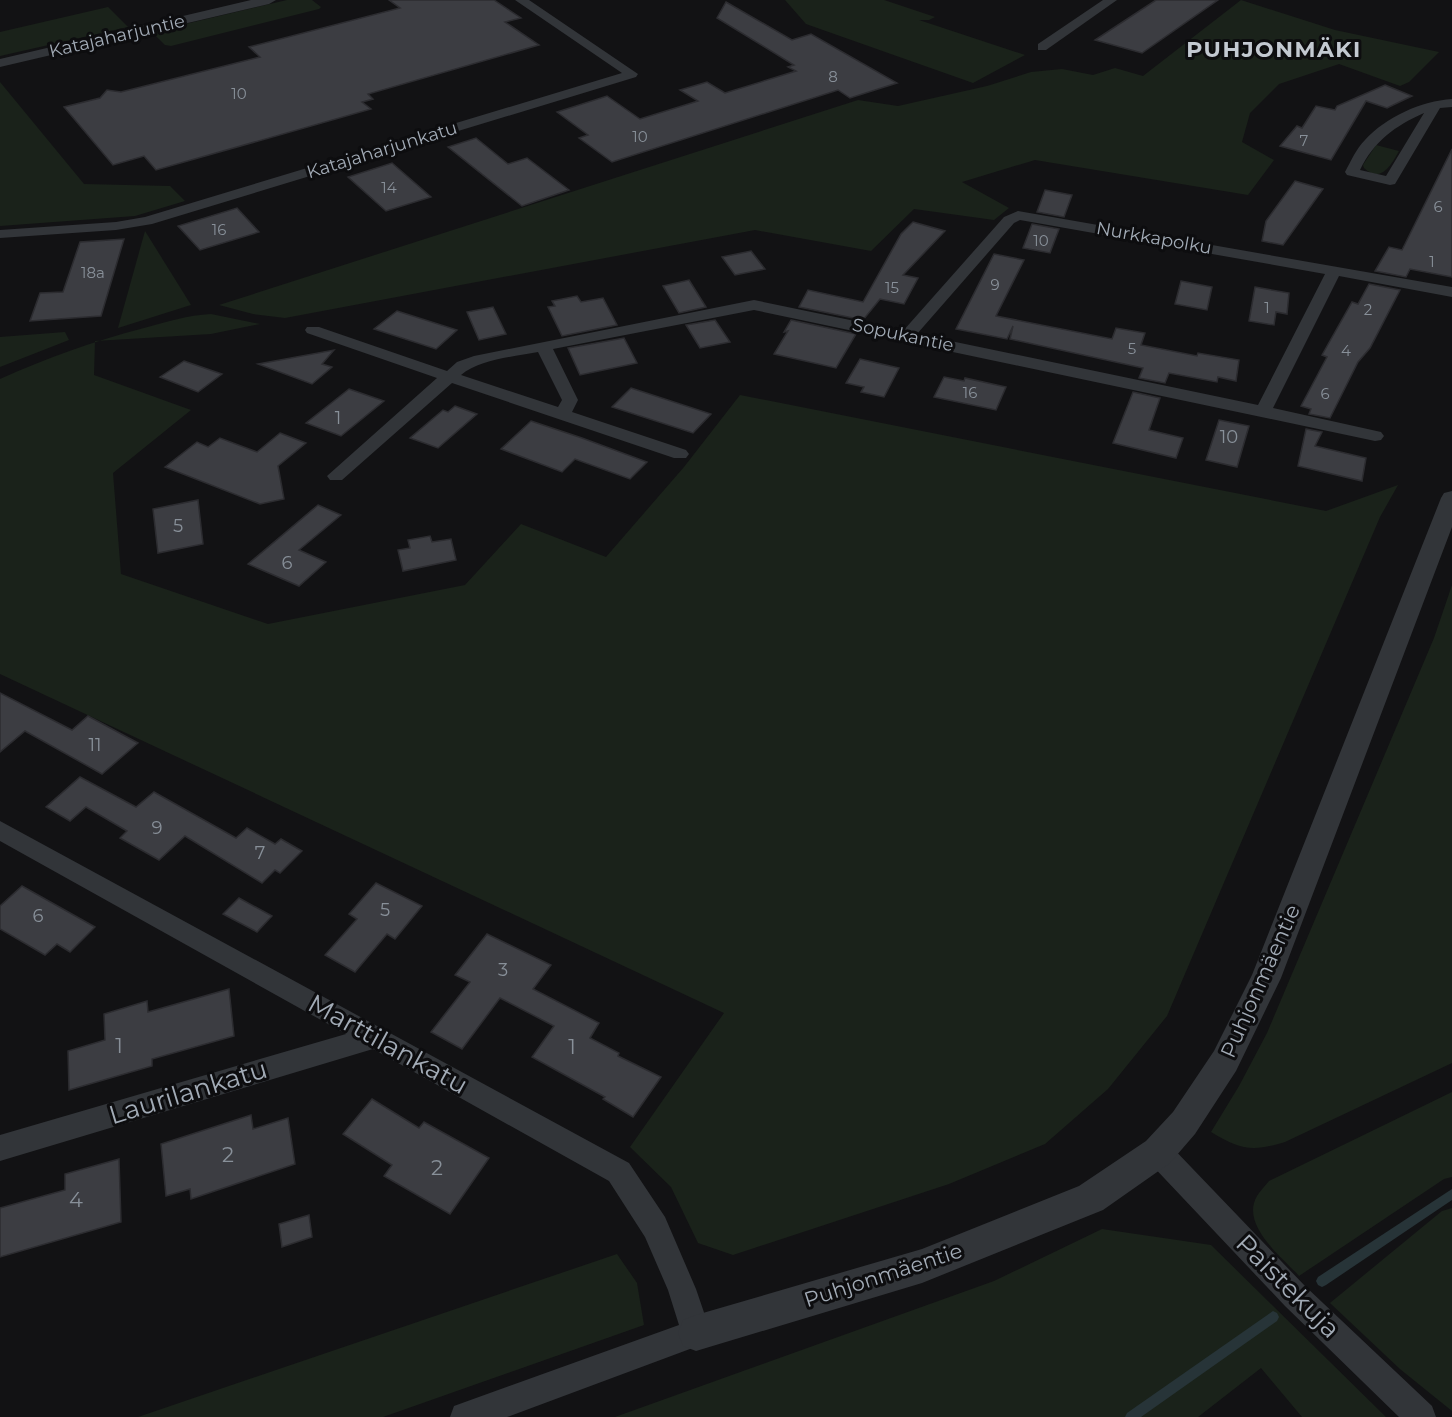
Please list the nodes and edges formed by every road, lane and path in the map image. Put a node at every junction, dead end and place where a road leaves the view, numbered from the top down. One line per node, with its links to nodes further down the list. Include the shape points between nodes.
1 (269, 0): 5 (street, Katajaharjuntie)
2 (521, 0): 8 (street, Katajaharjunkatu, via 632,74 147,221)
3 (1110, 0): 4 (street)
4 (1042, 48)
5 (0, 63)
6 (1452, 104): 7 (street)
7 (1435, 105): 7 (street, via 1385,129 1369,143 1352,172 1390,181)
8 (0, 234)
9 (1335, 270): 10 (street, Nurkkapolku); 12 (street, Nurkkapolku, via 1018,215 1009,220); 15 (street)
10 (1452, 292)
11 (313, 330): 14 (street)
12 (907, 336): 13 (street, Sopukantie, via 754,305); 15 (street, Sopukantie)
13 (543, 346): 14 (street, Sopukantie, via 463,365); 16 (street, via 570,400)
14 (449, 377): 16 (street); 19 (street, Sopukantie)
15 (1263, 411): 17 (street, Sopukantie)
16 (562, 414): 18 (street)
17 (1375, 436)
18 (680, 454)
19 (336, 477)
20 (1452, 498): 24 (street, Puhjonmäentie, via 1262,987 1203,1096)
21 (0, 830): 22 (street, Marttilankatu)
22 (376, 1037): 23 (street, Laurilankatu); 25 (street, Marttilankatu, via 619,1172 655,1227)
23 (0, 1148)
24 (1158, 1152): 25 (street, Puhjonmäentie, via 1090,1198 922,1266); 27 (street, Paistekuja, via 1295,1296)
25 (696, 1333): 26 (street)
26 (465, 1417)
27 (1421, 1417)

